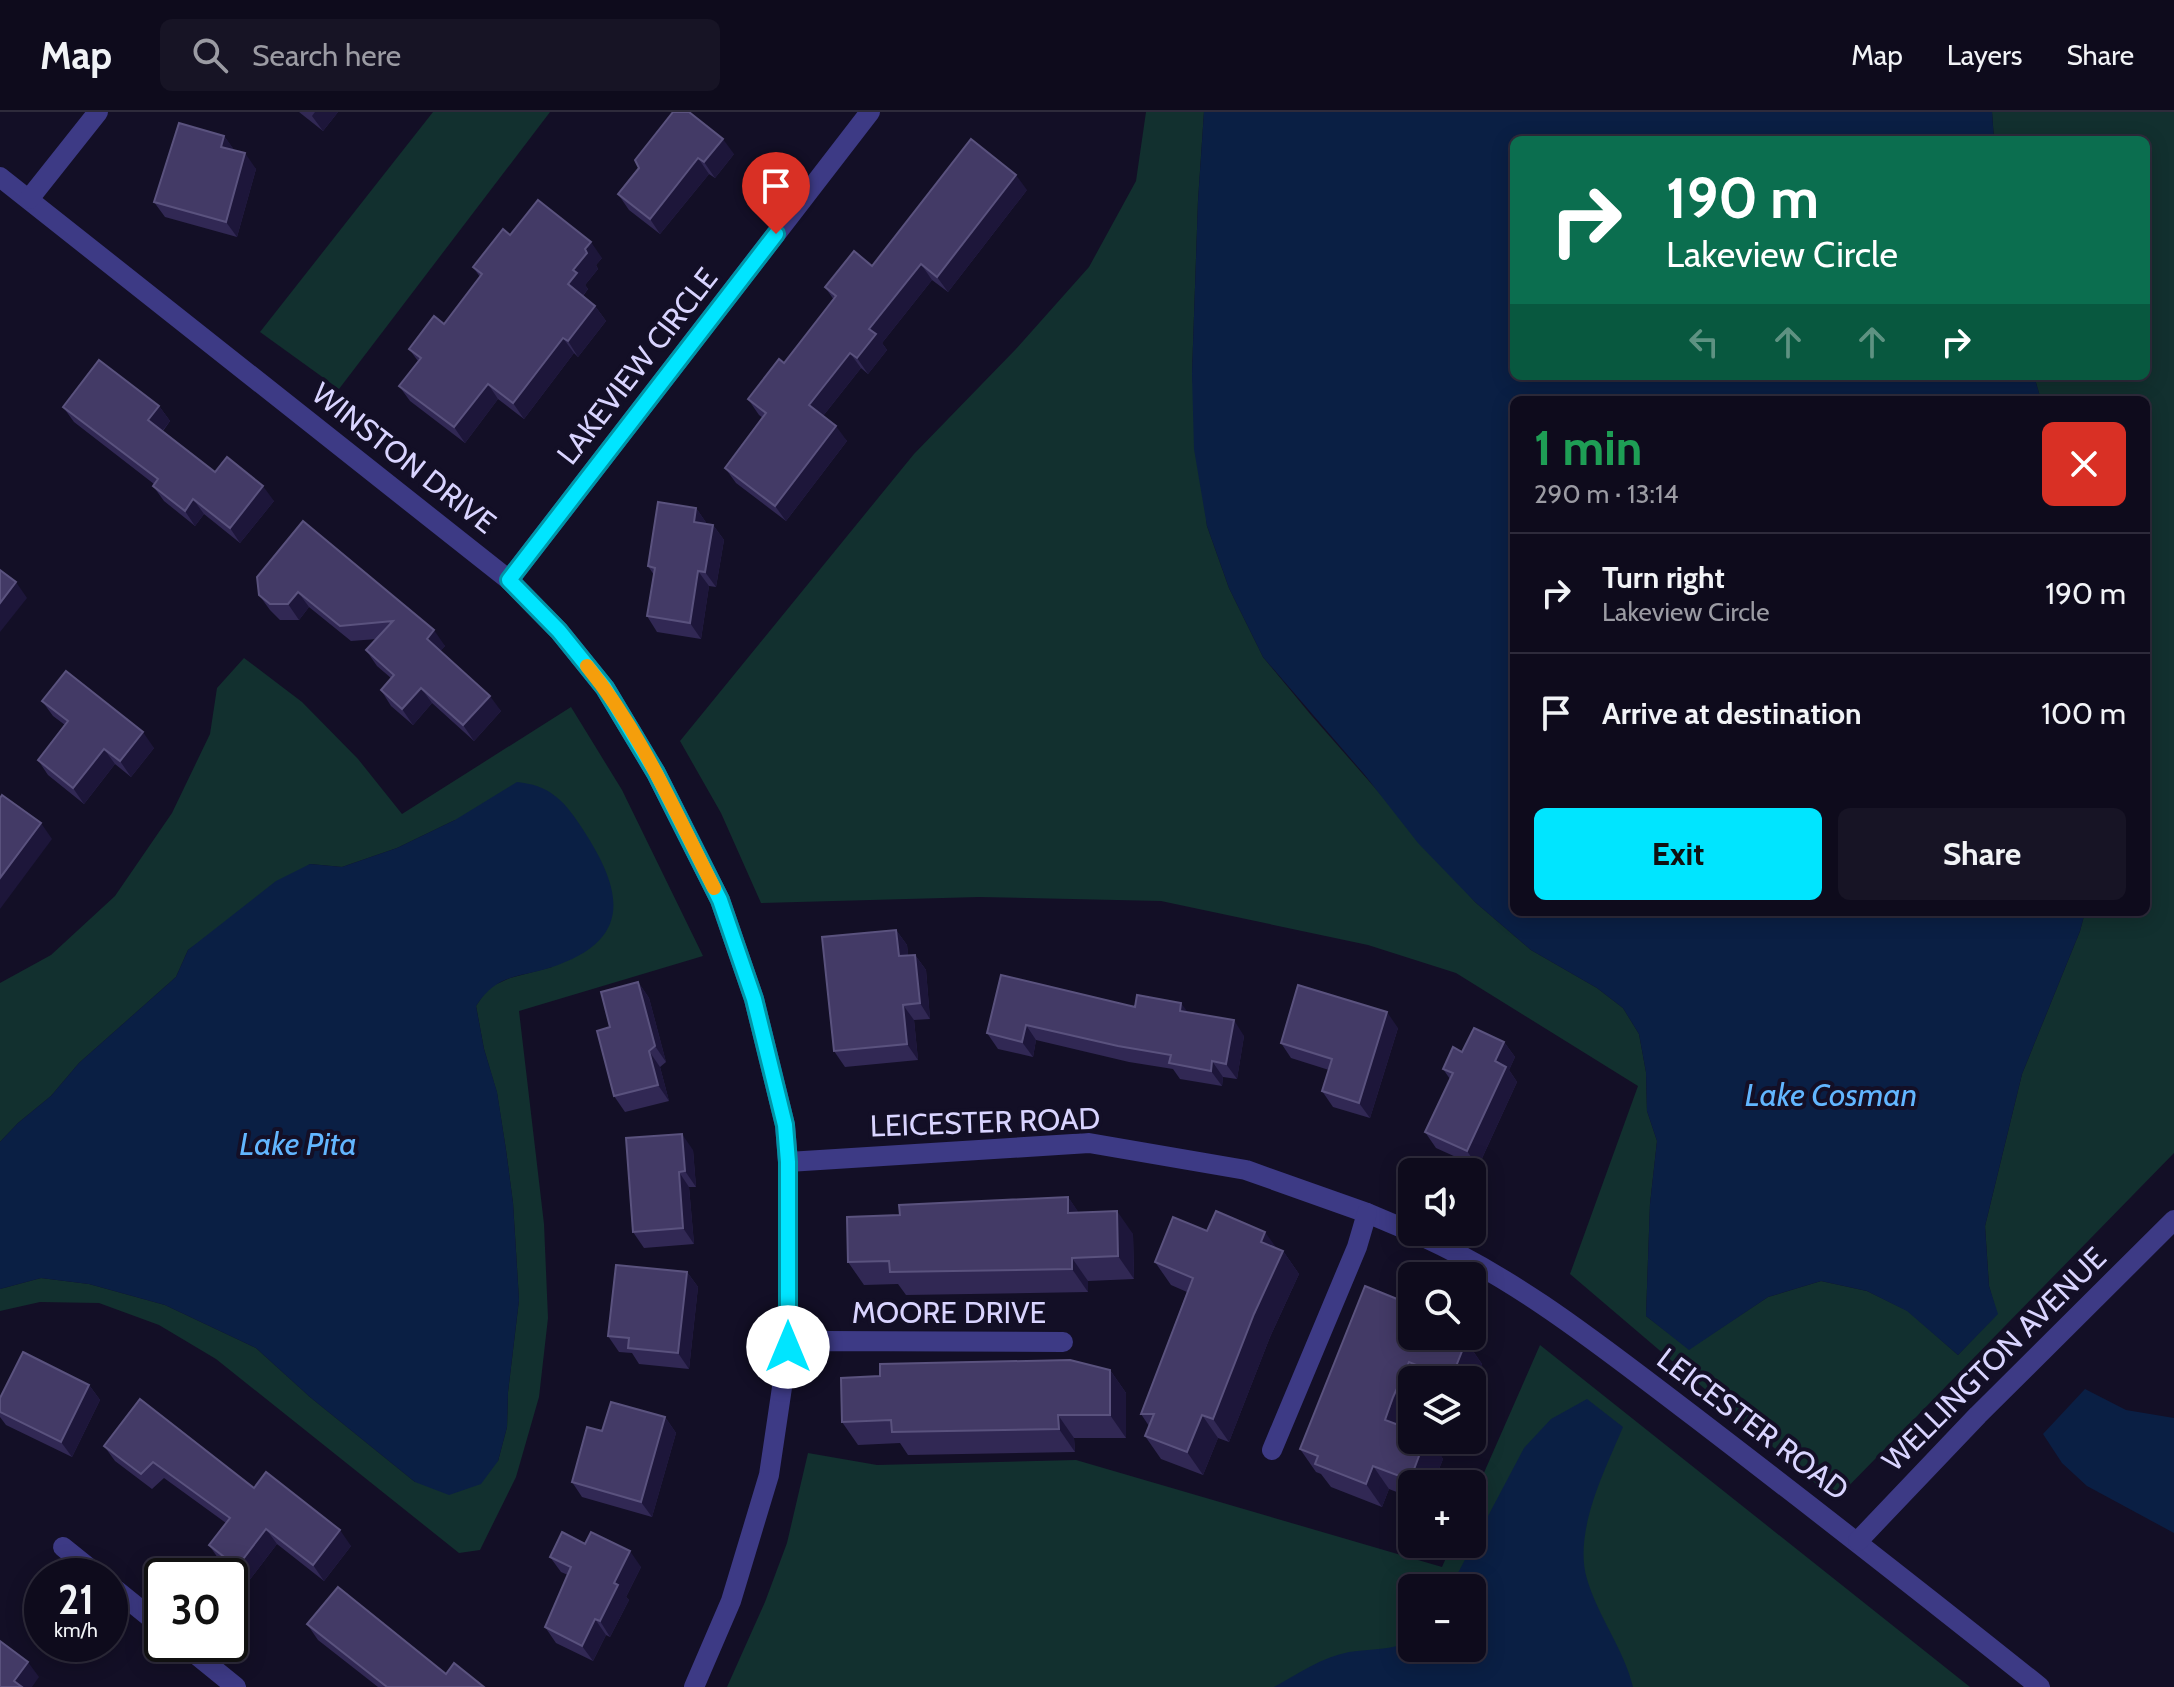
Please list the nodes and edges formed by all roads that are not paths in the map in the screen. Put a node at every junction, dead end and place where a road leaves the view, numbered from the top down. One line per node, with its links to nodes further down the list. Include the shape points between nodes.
1 (98, 112): 4 (street)
2 (870, 112): 5 (street, LAKEVIEW CIRCLE)
3 (0, 177): 4 (street, WINSTON DRIVE)
4 (29, 199): 5 (street, WINSTON DRIVE)
5 (509, 580): 6 (street, WINSTON DRIVE, via 605,688 656,773 720,900 754,999 785,1125)
6 (788, 1162): 7 (street, LEICESTER ROAD, via 1089,1143 1246,1170); 12 (street, WINSTON DRIVE)
7 (1367, 1213): 9 (street, LEICESTER ROAD); 13 (street)
8 (2174, 1220): 14 (street, WELLINGTON AVENUE)
9 (1398, 1226)
10 (1439, 1246): 14 (street, LEICESTER ROAD, via 1510,1283 1598,1343)
11 (1063, 1342): 12 (street, MOORE DRIVE, via 824,1341)
12 (788, 1347): 21 (street, WINSTON DRIVE, via 769,1475 731,1601)
13 (1272, 1450)
14 (1858, 1541): 22 (street, LEICESTER ROAD)
15 (63, 1547): 16 (street)
16 (77, 1558)
17 (128, 1600): 18 (street)
18 (144, 1612)
19 (205, 1662): 20 (street)
20 (236, 1687)
21 (694, 1687)
22 (2040, 1687)

